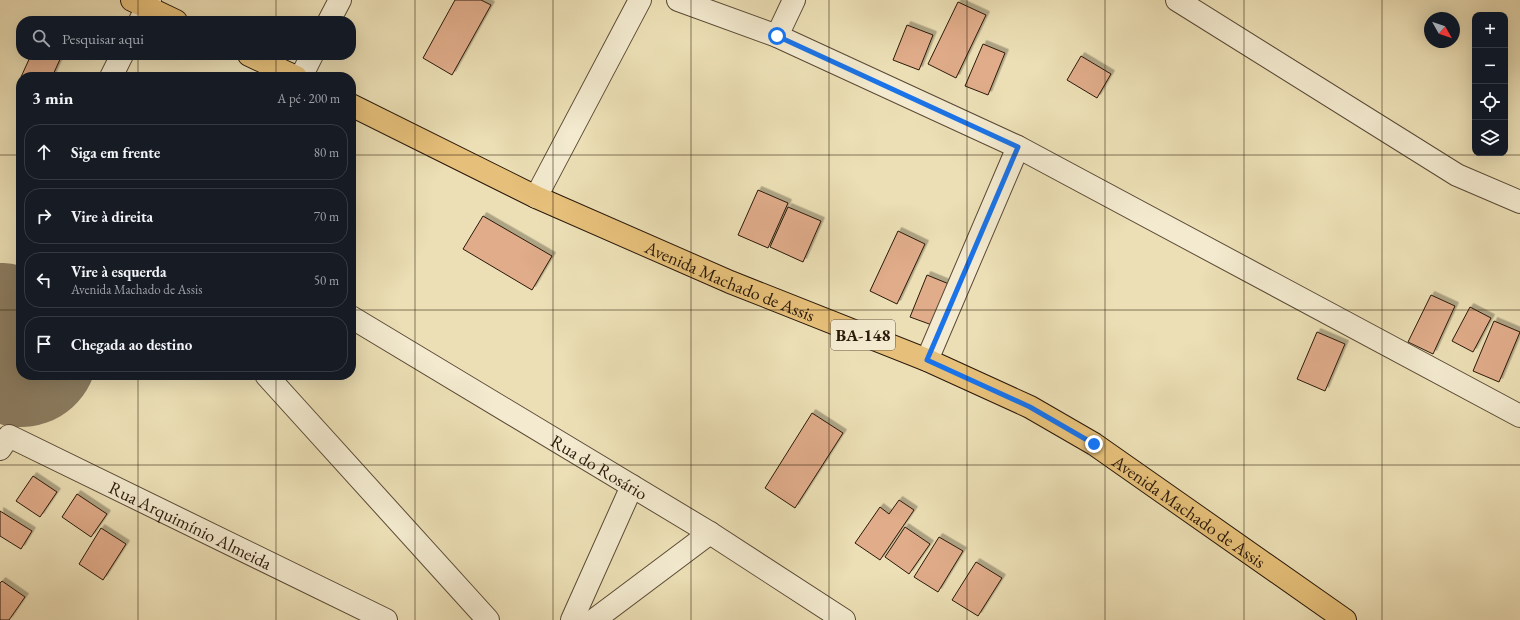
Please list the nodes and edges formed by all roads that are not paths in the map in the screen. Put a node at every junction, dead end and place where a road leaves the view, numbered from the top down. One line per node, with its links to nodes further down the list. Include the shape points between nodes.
1 (340, 0): 8 (street)
2 (640, 0): 18 (street)
3 (678, 0): 9 (street)
4 (794, 0): 9 (street)
5 (1177, 0): 19 (street, via 1457,175)
6 (142, 7): 7 (main road)
7 (164, 16)
8 (332, 16)
9 (777, 36): 17 (street)
10 (120, 60): 13 (street)
11 (260, 60): 14 (main road)
12 (310, 60): 15 (street)
13 (114, 72)
14 (285, 72)
15 (304, 72)
16 (356, 107): 18 (main road, Avenida Machado de Assis / BA-148)
17 (1018, 147): 21 (street); 23 (street)
18 (536, 197): 21 (main road, Avenida Machado de Assis / BA-148, via 730,282)
19 (1520, 202)
20 (356, 320): 25 (street, Rua do Rosário)
21 (927, 360): 32 (main road, Avenida Machado de Assis / BA-148, via 1030,407 1094,444)
22 (271, 380): 28 (street)
23 (1520, 416)
24 (0, 449): 27 (street, Rua Arquimínio Almeida, via 9,436)
25 (632, 486): 26 (street, Rua do Rosário); 29 (street)
26 (710, 533): 30 (street); 31 (street, Rua do Rosário)
27 (386, 620)
28 (488, 620)
29 (572, 620)
30 (594, 620)
31 (844, 620)
32 (1345, 620)

